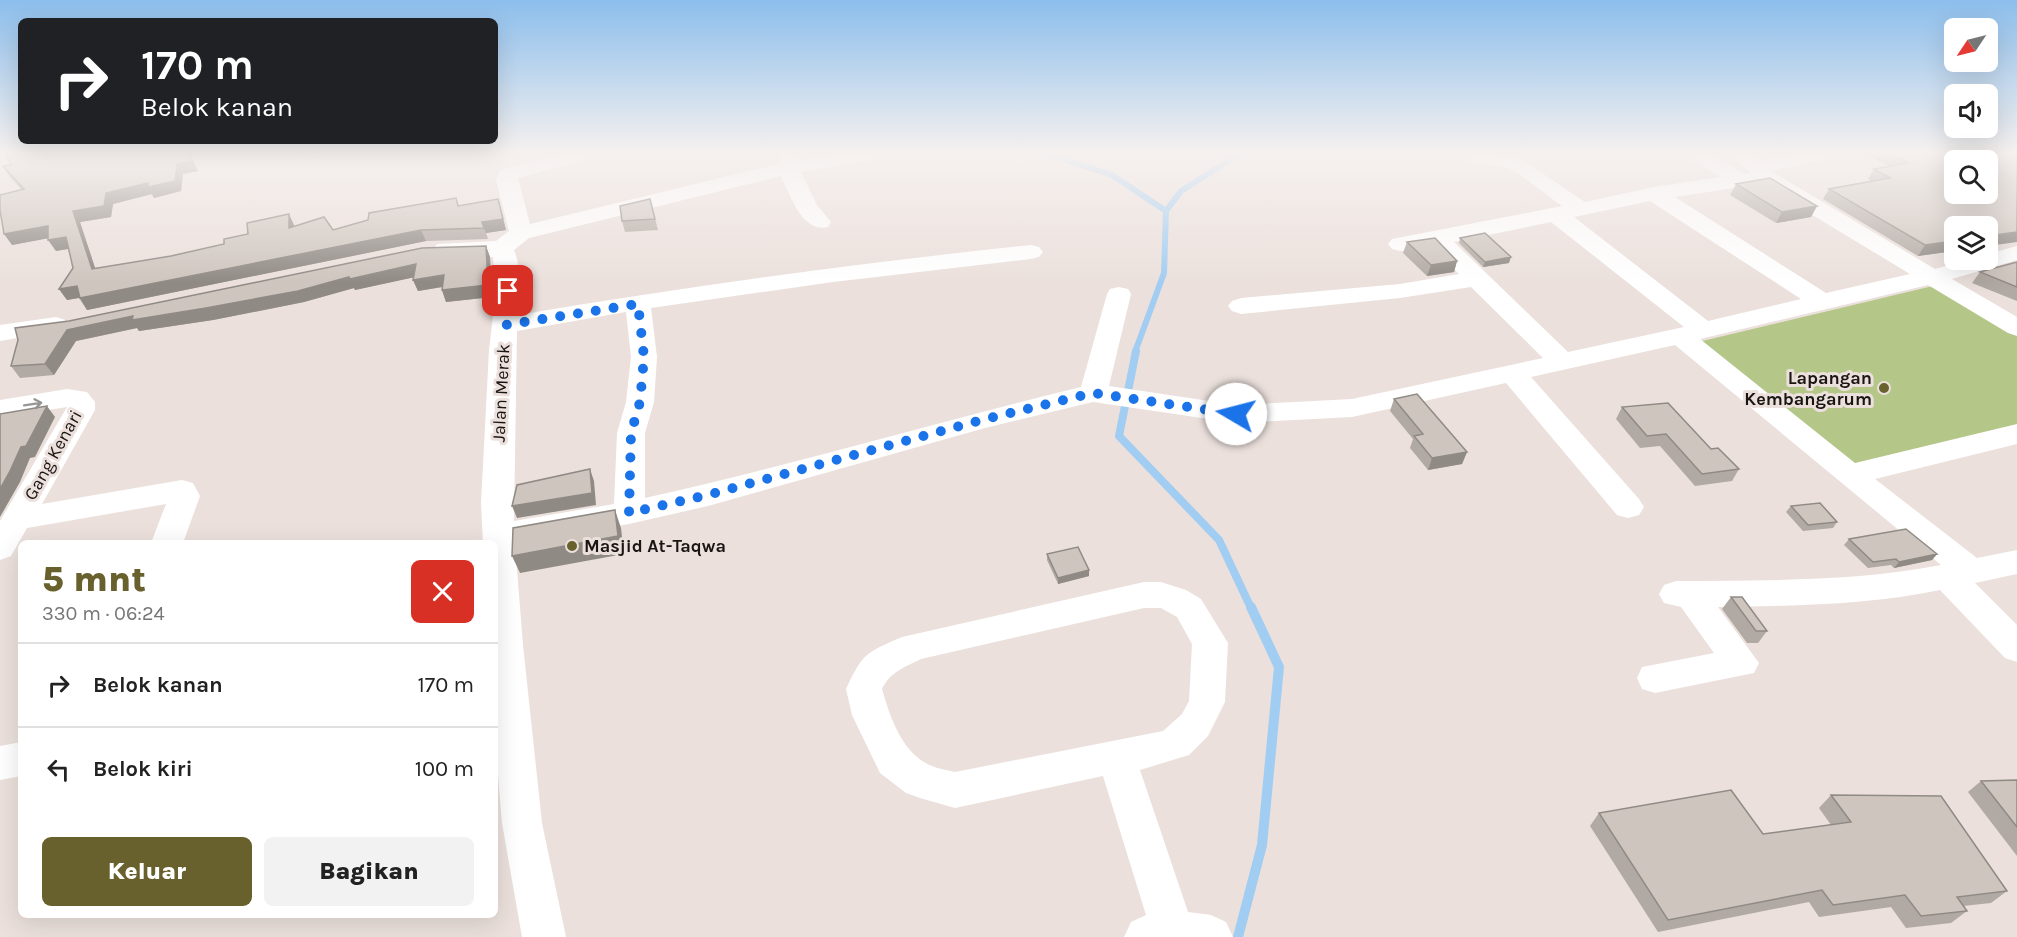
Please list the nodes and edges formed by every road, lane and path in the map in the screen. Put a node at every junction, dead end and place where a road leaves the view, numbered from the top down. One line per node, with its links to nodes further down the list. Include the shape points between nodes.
1 (508, 196): 12 (street, Jalan Merak)
2 (671, 196): 12 (street)
3 (803, 196): 10 (street)
4 (1561, 196): 8 (street)
5 (1645, 196): 8 (street)
6 (1657, 196): 20 (street)
7 (1790, 196): 18 (street)
8 (1578, 208): 9 (street)
9 (1554, 213): 11 (street); 27 (street)
10 (820, 222)
11 (1437, 238): 13 (street); 17 (street)
12 (511, 241): 14 (street); 24 (street, Jalan Merak, via 505,257)
13 (1400, 244)
14 (416, 252)
15 (1031, 252): 21 (street)
16 (2017, 253): 18 (street)
17 (1479, 278): 22 (street, via 1400,291); 28 (street)
18 (1932, 278): 20 (street); 25 (street)
19 (1119, 294): 30 (street)
20 (1821, 301): 27 (street)
21 (638, 304): 24 (street); 35 (street, via 644,357 640,402 631,433)
22 (1241, 306)
23 (77, 322): 26 (street)
24 (505, 325): 37 (street, Jalan Merak, via 497,503)
25 (2017, 328)
26 (0, 333)
27 (1692, 333): 28 (street); 33 (street)
28 (1561, 361): 29 (street)
29 (1512, 373): 30 (street, via 1352,408 1236,414); 34 (street)
30 (1100, 394): 35 (street, via 982,420)
31 (0, 409): 36 (street, Gang Kenari, one-way to 36, via 67,398 81,402 81,410)
32 (2017, 434): 33 (street)
33 (1850, 475): 41 (street)
34 (1628, 507)
35 (629, 513): 37 (street)
36 (17, 519): 38 (street, via 182,491 186,496); 39 (street, Gang Kenari)
37 (500, 535): 42 (street, Jalan Merak)
38 (168, 540)
39 (0, 548)
40 (2017, 561): 41 (street)
41 (1960, 574): 43 (street); 44 (street, via 1914,583 1806,593 1683,594 1741,663)
42 (500, 646): 49 (street, Jalan Merak, via 522,823)
43 (2017, 648)
44 (1655, 678)
45 (1116, 756): 45 (street, via 955,790 920,782 894,761 871,715 864,689 873,670 914,647 1144,595 1174,599 1189,608 1210,644 1207,702 1196,725 1176,743 1149,752); 48 (street)
46 (18, 760): 47 (street)
47 (0, 763)
48 (1180, 935)
49 (544, 937)

